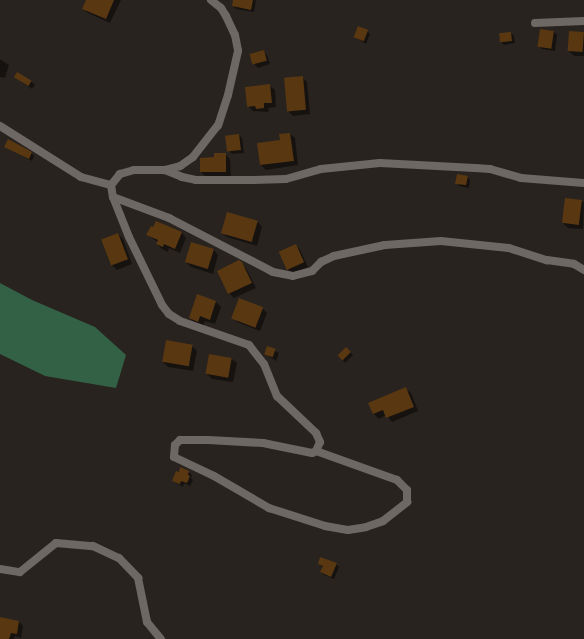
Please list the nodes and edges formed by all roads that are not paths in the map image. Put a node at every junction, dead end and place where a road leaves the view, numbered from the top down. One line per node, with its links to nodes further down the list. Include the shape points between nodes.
1 (211, 0): 5 (street, via 221,8 236,39 238,58 228,95 218,125 205,144 180,166)
2 (584, 21): 3 (street)
3 (535, 23)
4 (0, 126): 7 (street, via 81,177)
5 (165, 170): 6 (street, via 196,180 254,180 286,179 341,166 387,164 475,168 528,179); 7 (street, via 125,172 115,178)
6 (584, 183)
7 (110, 185): 8 (street)
8 (113, 197): 9 (street, via 169,218 273,272 293,276 312,271 334,256 385,245 441,241 509,248 547,260 574,264); 10 (street, via 129,237 162,305 169,314 249,345 264,364 277,396 316,433 320,442)
9 (584, 270)
10 (316, 451): 10 (street, via 307,453 263,443 193,440 180,440 173,451 174,457 178,460 214,476 269,508 325,526 348,530 366,527 383,521 407,502 407,490 397,480)
11 (0, 569): 12 (street, via 20,572 56,543 92,546 119,558 138,578 147,622)
12 (161, 639)

